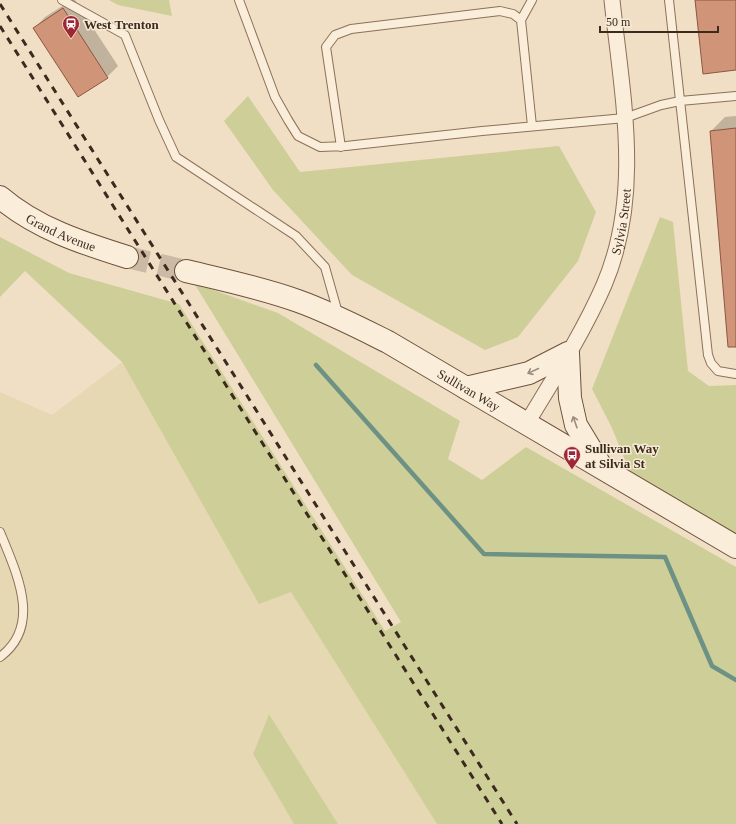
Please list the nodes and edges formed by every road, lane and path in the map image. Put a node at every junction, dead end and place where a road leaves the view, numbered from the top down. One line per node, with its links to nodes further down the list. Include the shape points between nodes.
1 (62, 0): 15 (lane, via 125,35 176,157 296,236 325,267)
2 (239, 0): 11 (lane, via 275,97 298,136 320,146)
3 (532, 0): 6 (lane)
4 (612, 0): 9 (street, Sylvia Street)
5 (669, 0): 8 (lane)
6 (521, 20): 10 (lane); 11 (lane, via 513,14 500,11 351,29 334,35 326,47)
7 (736, 96): 8 (lane)
8 (680, 101): 9 (lane); 17 (lane, via 708,355 718,371)
9 (625, 118): 10 (lane); 16 (street, Sylvia Street, via 628,144 627,180 616,250 590,316)
10 (532, 126): 11 (lane)
11 (341, 147)
12 (0, 197): 13 (main road, Grand Avenue, via 36,221 69,238)
13 (127, 258)
14 (186, 271): 15 (main road, Sullivan Way, via 257,288)
15 (339, 318): 18 (main road, Sullivan Way, via 388,342)
16 (568, 353): 18 (main road, one-way to 18, via 529,373); 19 (street, Sylvia Street); 20 (main road, one-way to 16, via 576,425 570,398)
17 (736, 374)
18 (466, 388): 19 (main road, Sullivan Way)
19 (527, 423): 20 (main road, Sullivan Way)
20 (602, 467): 22 (main road, Sullivan Way)
21 (0, 532): 23 (lane, via 18,577 24,603 22,627 9,650)
22 (736, 547)
23 (0, 657)

